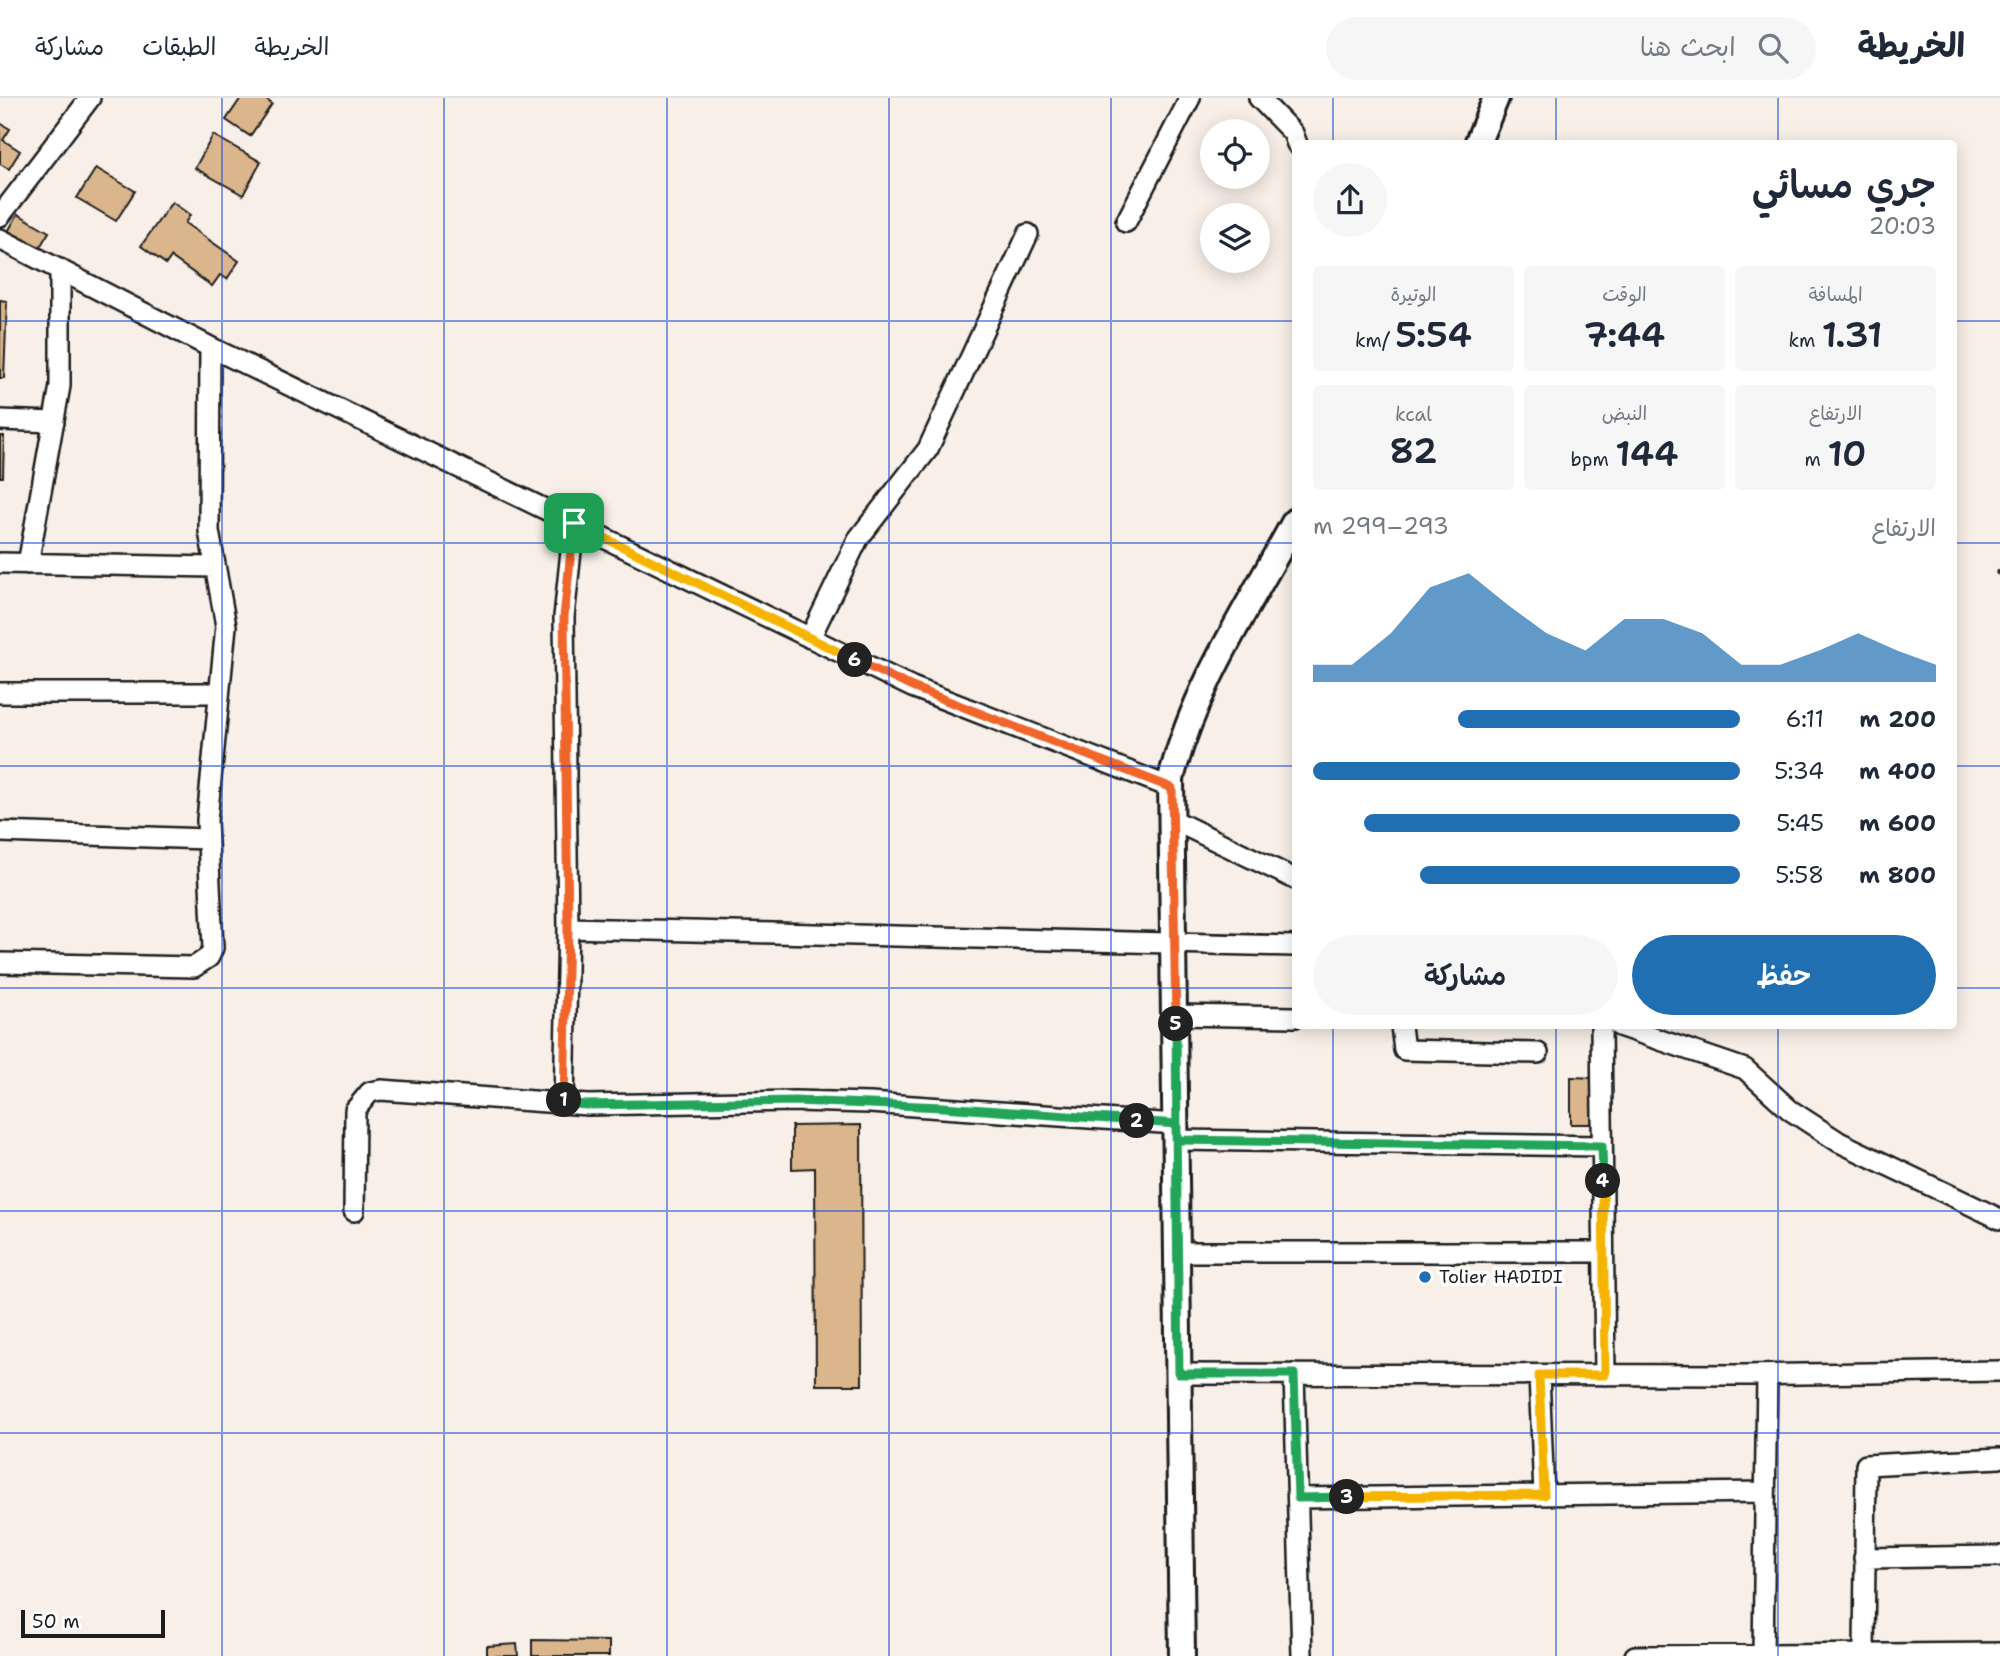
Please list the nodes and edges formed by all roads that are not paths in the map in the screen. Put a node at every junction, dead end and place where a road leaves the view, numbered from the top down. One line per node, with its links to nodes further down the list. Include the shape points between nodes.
1 (90, 98): 7 (street)
2 (1191, 98): 8 (street)
3 (1259, 98): 5 (street)
4 (1496, 98): 6 (street)
5 (1296, 140)
6 (1478, 140)
7 (0, 216)
8 (1126, 222)
9 (1028, 234): 20 (street, via 928,449 858,539)
10 (0, 239): 11 (street)
11 (60, 269): 12 (street); 14 (street, via 60,386)
12 (210, 347): 15 (street); 19 (street, via 209,530)
13 (0, 420): 14 (street)
14 (54, 422): 18 (street)
15 (574, 523): 20 (street); 28 (street, via 564,617)
16 (1292, 527): 23 (street, via 1204,689 1181,740)
17 (0, 562): 18 (street)
18 (28, 565): 19 (street)
19 (214, 567): 22 (street, via 226,612)
20 (810, 638): 23 (street, via 912,687)
21 (0, 693): 22 (street)
22 (219, 693): 26 (street)
23 (1172, 788): 24 (street)
24 (1173, 820): 27 (street); 29 (street)
25 (0, 832): 26 (street)
26 (207, 839): 31 (street, via 214,939 209,957 202,963 194,967)
27 (1292, 878)
28 (568, 928): 29 (street); 38 (street)
29 (1175, 944): 30 (street); 32 (street)
30 (1292, 946)
31 (0, 963)
32 (1175, 1015): 33 (street); 39 (street)
33 (1292, 1017)
34 (1402, 1029): 37 (street, via 1404,1050)
35 (1601, 1029): 40 (street)
36 (1628, 1029): 42 (street, via 1745,1069 1790,1110 1839,1143)
37 (1538, 1053)
38 (564, 1103): 39 (street, via 845,1102); 41 (street, via 370,1092 355,1110)
39 (1176, 1132): 40 (street); 43 (street)
40 (1602, 1146): 44 (street)
41 (354, 1211)
42 (2000, 1219)
43 (1177, 1252): 44 (street); 46 (street)
44 (1603, 1252): 49 (street)
45 (2000, 1371): 50 (street)
46 (1179, 1374): 47 (street); 60 (street)
47 (1294, 1374): 48 (street); 54 (street)
48 (1539, 1375): 49 (street); 53 (street)
49 (1605, 1375): 50 (street)
50 (1767, 1375): 52 (street)
51 (2000, 1458): 56 (street, via 1866,1465)
52 (1765, 1492): 53 (street); 59 (street)
53 (1544, 1495): 54 (street)
54 (1298, 1498): 61 (street)
55 (2000, 1556): 56 (street)
56 (1864, 1558): 58 (street)
57 (2000, 1653): 58 (street)
58 (1864, 1654): 59 (street)
59 (1763, 1655): 62 (street)
60 (1182, 1656)
61 (1302, 1656)
62 (1635, 1656)

